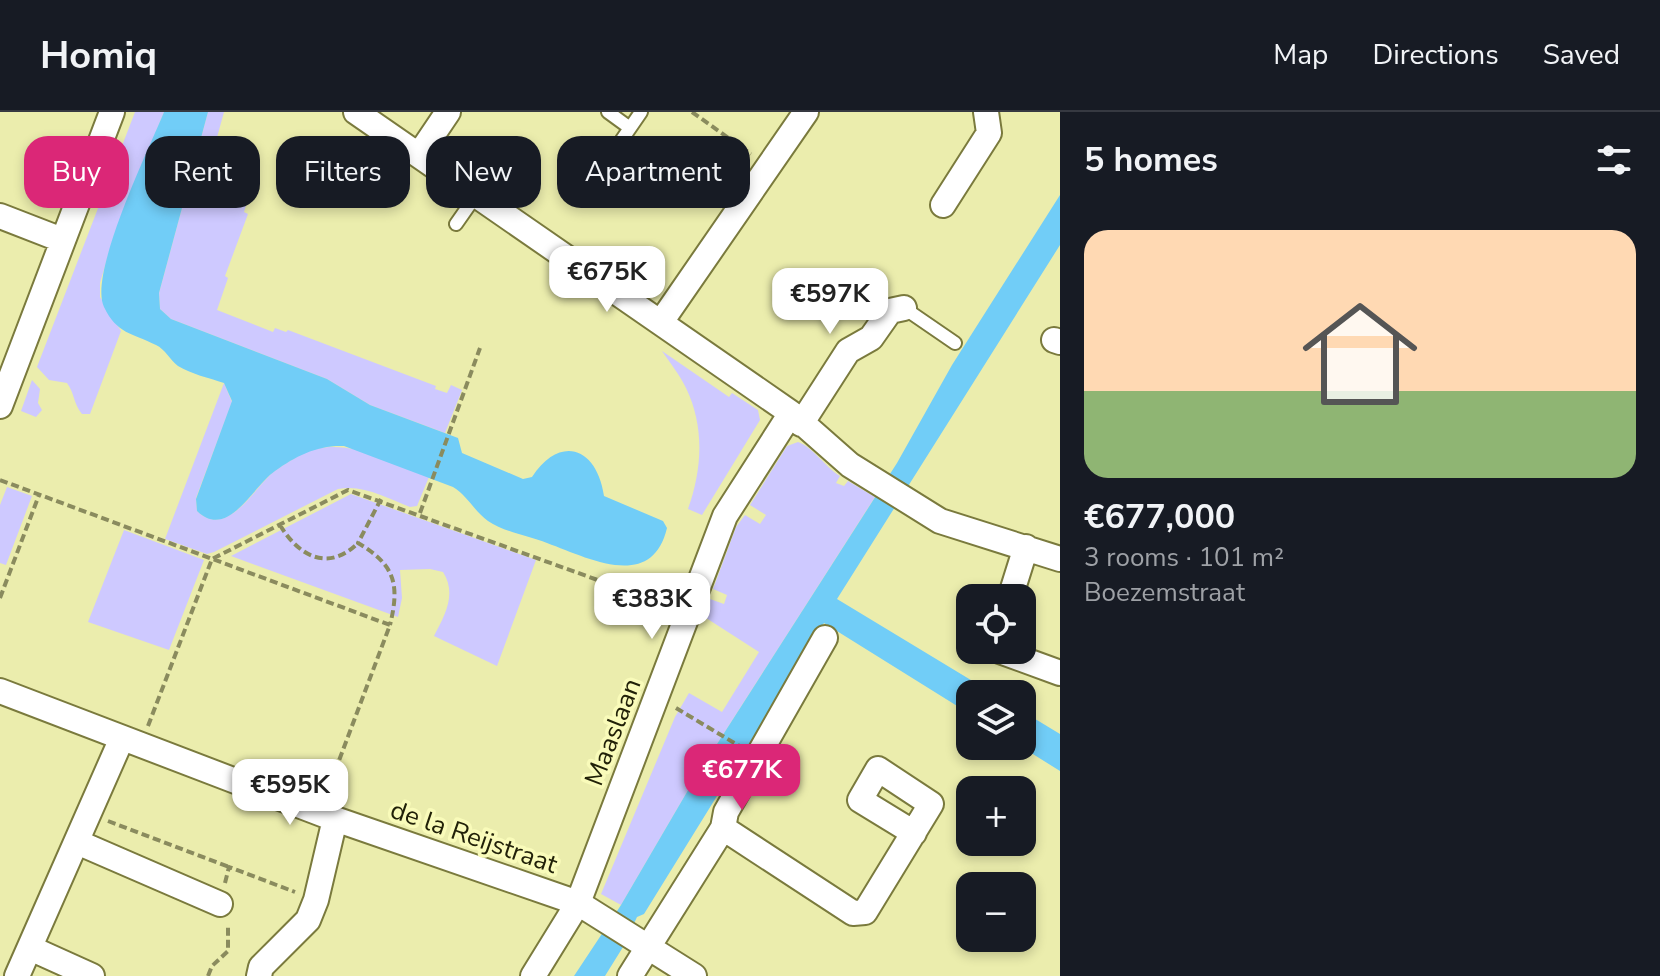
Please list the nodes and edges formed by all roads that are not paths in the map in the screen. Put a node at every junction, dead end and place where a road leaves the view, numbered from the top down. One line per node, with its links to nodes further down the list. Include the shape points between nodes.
1 (112, 112): 17 (street)
2 (356, 112): 10 (street)
3 (448, 112): 10 (street)
4 (608, 112): 8 (lane)
5 (641, 112): 8 (lane)
6 (806, 112): 19 (street)
7 (986, 112): 12 (street, via 989,133)
8 (630, 128): 9 (lane)
9 (624, 136)
10 (419, 155): 11 (street)
11 (426, 160)
12 (943, 205)
13 (467, 208): 16 (lane)
14 (497, 208): 19 (street)
15 (0, 216): 17 (street)
16 (456, 224)
17 (62, 240): 21 (street)
18 (904, 308): 20 (lane); 22 (street, Maaslaan, via 890,311 871,338 848,351)
19 (661, 322): 22 (street)
20 (955, 343)
21 (0, 406)
22 (796, 418): 23 (street, via 850,465 940,521); 35 (street, Maaslaan, via 725,516)
23 (1026, 547): 24 (street); 25 (street)
24 (1060, 559)
25 (1014, 584)
26 (825, 638): 32 (street, via 726,812)
27 (1035, 664): 28 (street)
28 (1060, 673)
29 (0, 691): 30 (street, de la Reijstraat)
30 (131, 742): 31 (street, de la Reijstraat); 34 (street)
31 (327, 816): 35 (street, de la Reijstraat); 41 (street, via 316,900 308,920 261,967)
32 (723, 828): 33 (street, via 853,913 865,912); 37 (street)
33 (914, 833)
34 (77, 842): 36 (street); 38 (street)
35 (578, 903): 37 (street, de la Reijstraat); 42 (street, Maaslaan)
36 (220, 904)
37 (642, 942): 43 (street); 44 (street, de la Reijstraat)
38 (30, 948): 39 (street); 40 (street)
39 (17, 976)
40 (92, 976)
41 (259, 976)
42 (533, 976)
43 (630, 976)
44 (694, 976)

